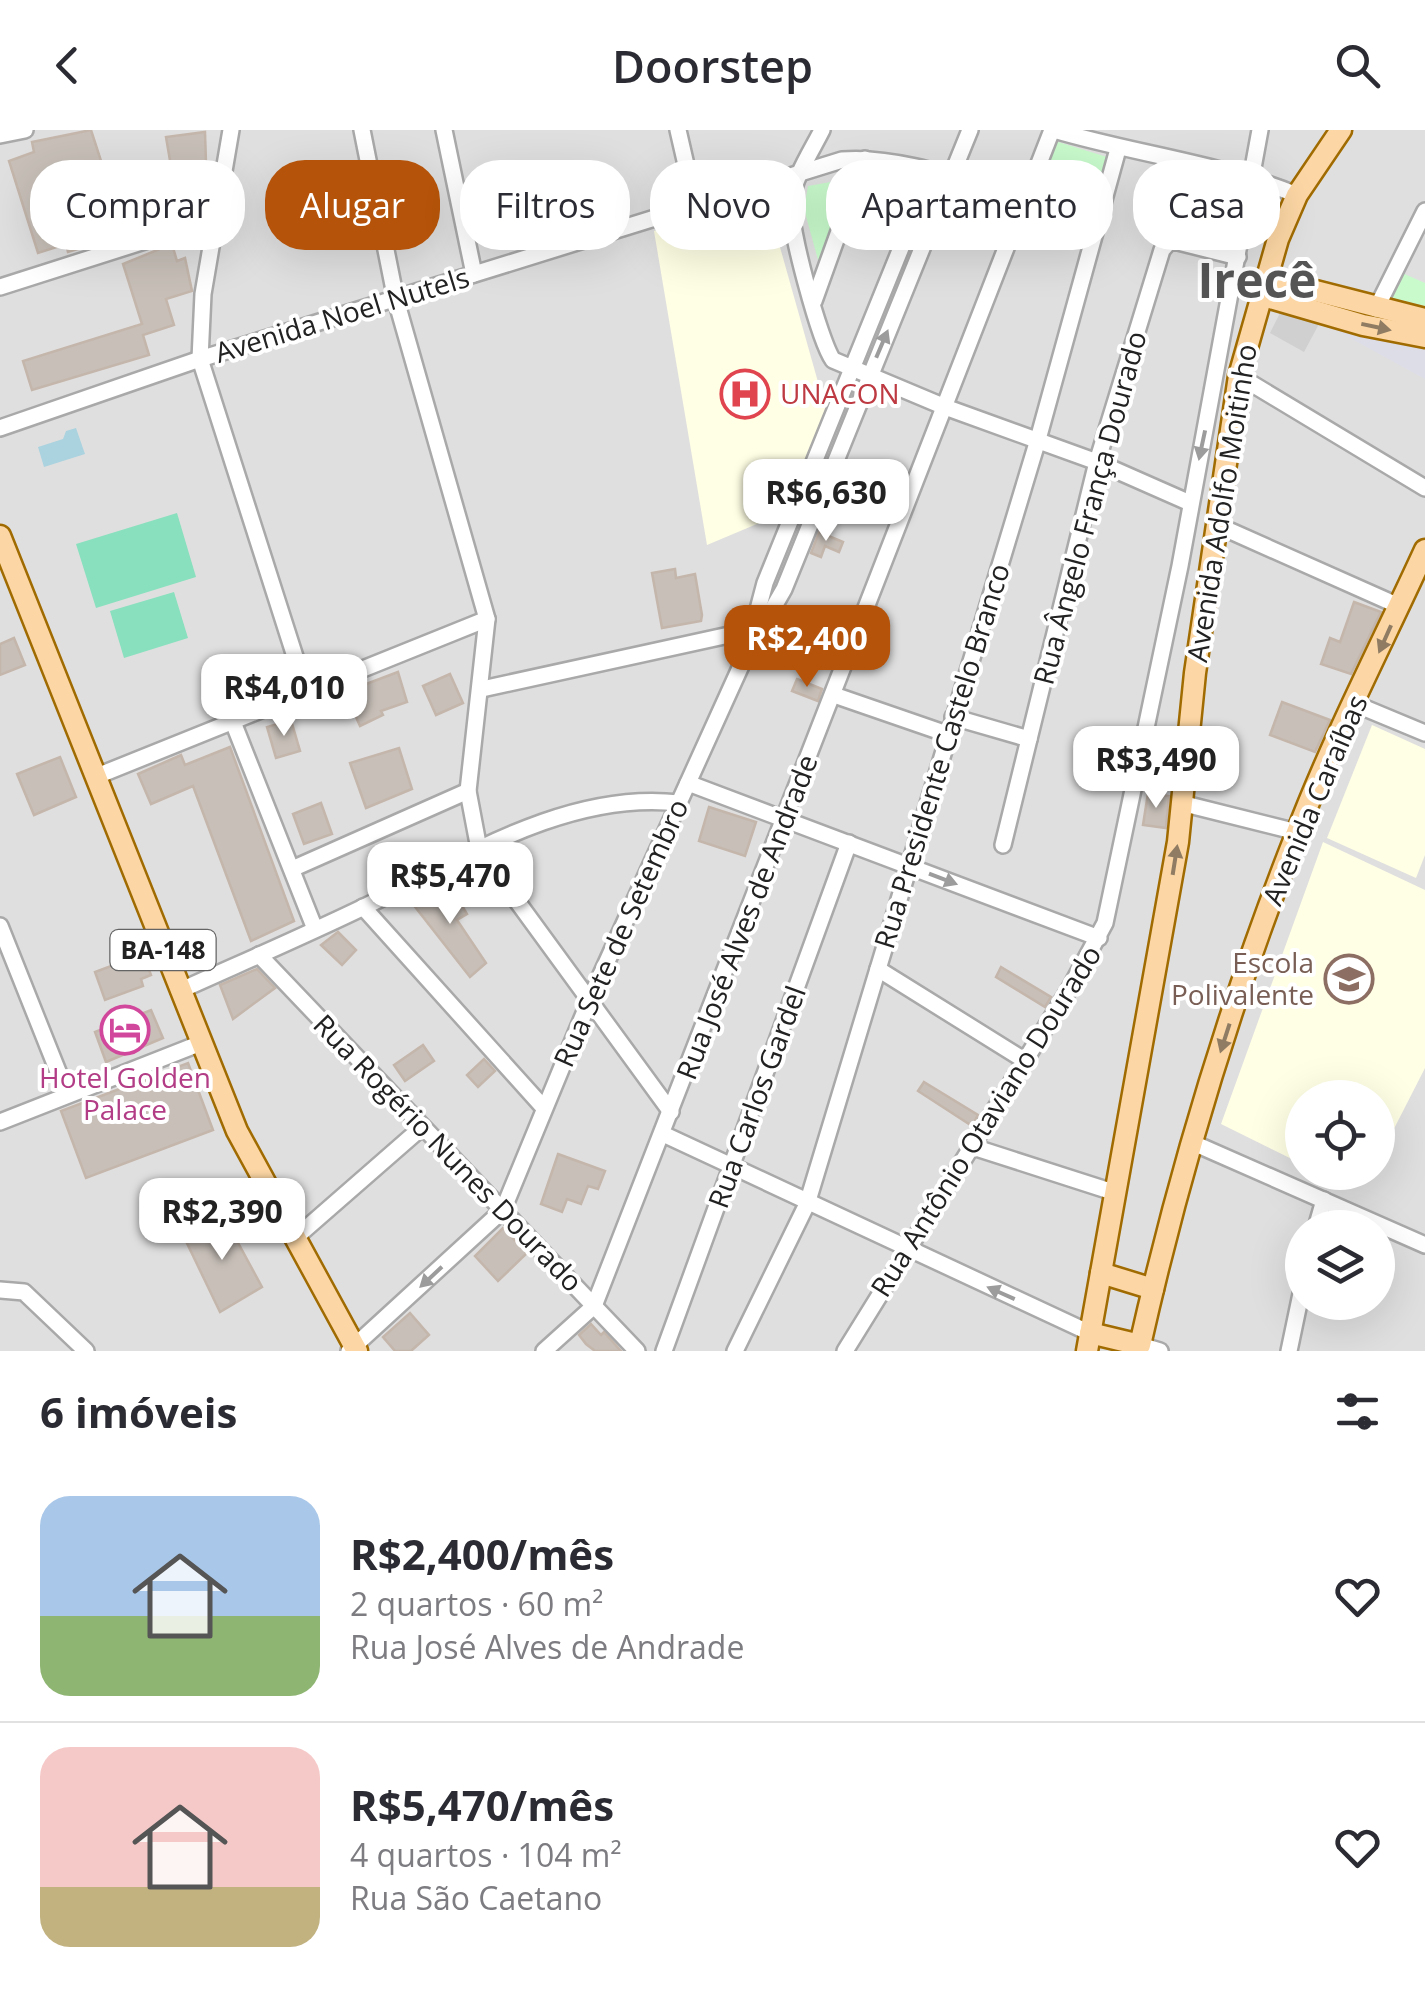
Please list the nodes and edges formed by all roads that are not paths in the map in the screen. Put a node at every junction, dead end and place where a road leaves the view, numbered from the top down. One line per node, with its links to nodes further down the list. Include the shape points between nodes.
1 (25, 130): 11 (street)
2 (230, 130): 14 (street)
3 (362, 130): 40 (street)
4 (444, 130): 37 (street)
5 (678, 130): 15 (street)
6 (822, 130): 16 (street)
7 (970, 130): 18 (street, Rua Sete de Setembro)
8 (1053, 130): 12 (street); 19 (street, Rua José Alves de Andrade)
9 (1260, 130): 21 (street, Avenida Adolfo Moitinho)
10 (1342, 130): 25 (main road, Avenida Adolfo Moitinho)
11 (0, 136)
12 (1118, 149): 20 (street); 23 (street, Rua Presidente Castelo Branco)
13 (864, 158): 17 (street); 22 (street, Avenida Noel Nutels); 41 (street)
14 (226, 160)
15 (684, 160)
16 (806, 160)
17 (872, 160)
18 (959, 160)
19 (1041, 160)
20 (1171, 160)
21 (1255, 160)
22 (806, 169)
23 (1113, 170)
24 (1280, 188): 25 (street)
25 (1297, 195): 38 (main road, Avenida Adolfo Moitinho)
26 (1425, 211): 42 (street)
27 (650, 218): 37 (street, Avenida Noel Nutels)
28 (116, 250): 39 (street)
29 (211, 250): 45 (street)
30 (800, 250): 41 (street)
31 (899, 250): 46 (street, Rua Sete de Setembro)
32 (921, 250): 48 (street, Rua Sete de Setembro, one-way to 32)
33 (1006, 250): 49 (street, Rua José Alves de Andrade)
34 (1092, 250): 51 (street, Rua Presidente Castelo Branco)
35 (1239, 250): 36 (street, Avenida Adolfo Moitinho)
36 (1238, 257): 52 (street, Rua Ângelo França Dourado, via 1166,245); 54 (street, Avenida Adolfo Moitinho, one-way to 54)
37 (474, 274): 40 (street, Avenida Noel Nutels)
38 (1262, 286): 42 (main road); 44 (main road, one-way to 44, via 1362,325); 47 (main road, Avenida Adolfo Moitinho)
39 (0, 287)
40 (396, 300): 45 (street, Avenida Noel Nutels); 59 (street)
41 (814, 301): 46 (street, via 826,351)
42 (1376, 309): 43 (main road)
43 (1425, 319)
44 (1425, 337)
45 (200, 359): 50 (street, Avenida Noel Nutels); 62 (street)
46 (849, 370): 48 (street); 60 (street, Rua Sete de Setembro, via 765,582)
47 (1239, 376): 53 (street); 55 (main road, Avenida Adolfo Moitinho)
48 (867, 378): 49 (street); 60 (street, Rua Sete de Setembro, via 784,589)
49 (945, 408): 51 (street); 63 (street, Rua José Alves de Andrade)
50 (0, 428)
51 (1037, 442): 52 (street); 65 (street, Rua Presidente Castelo Branco)
52 (1097, 462): 54 (street); 69 (street, Rua Ângelo França Dourado)
53 (1425, 488)
54 (1190, 503): 70 (street, Avenida Adolfo Moitinho)
55 (1217, 524): 58 (street); 72 (main road, Avenida Adolfo Moitinho)
56 (0, 536): 71 (main road, BA-148)
57 (1425, 550): 58 (main road, Avenida Caraíbas)
58 (1399, 606): 64 (main road, Avenida Caraíbas, one-way to 64)
59 (487, 619): 61 (street); 62 (street)
60 (757, 628): 61 (street); 73 (street, Rua Sete de Setembro)
61 (482, 690): 74 (street)
62 (306, 691): 66 (street)
63 (834, 695): 67 (street); 77 (street, Rua José Alves de Andrade)
64 (1355, 704): 68 (street); 78 (main road, Avenida Caraíbas)
65 (953, 716): 67 (street, Rua Presidente Castelo Branco); 69 (street)
66 (233, 722): 71 (street); 83 (street)
67 (947, 734): 82 (street, Rua Presidente Castelo Branco)
68 (1425, 734)
69 (1030, 739): 80 (street, Rua Ângelo França Dourado)
70 (1139, 769): 72 (main road); 87 (street, Rua Antônio Otaviano Dourado)
71 (96, 776): 90 (main road, BA-148)
72 (1183, 777): 76 (main road, Avenida Adolfo Moitinho)
73 (688, 783): 75 (street, Rua Sete de Setembro); 77 (street)
74 (468, 791): 81 (street); 83 (street)
75 (679, 803): 81 (street, via 631,802 576,813); 91 (street, Rua Sete de Setembro)
76 (1182, 804): 78 (street); 103 (main road, Avenida Adolfo Moitinho, one-way to 76)
77 (785, 818): 79 (street); 96 (street, Rua José Alves de Andrade)
78 (1296, 832): 100 (main road, Avenida Caraíbas, one-way to 100)
79 (849, 843): 82 (street); 102 (street, Rua Carlos Gardel)
80 (1004, 845)
81 (479, 848): 84 (street); 91 (street)
82 (909, 866): 87 (street, one-way to 87); 89 (street, Rua Presidente Castelo Branco)
83 (292, 869): 86 (street)
84 (364, 907): 86 (street); 95 (street)
85 (0, 926): 94 (street)
86 (316, 929): 88 (street)
87 (1099, 938): 93 (street, Rua Antônio Otaviano Dourado)
88 (258, 955): 90 (street); 98 (street, Rua Rogério Nunes Dourado)
89 (878, 970): 93 (street); 105 (street, Rua Presidente Castelo Branco)
90 (179, 991): 92 (main road, BA-148)
91 (590, 999): 95 (street, Rua Sete de Setembro); 96 (street)
92 (201, 1043): 94 (street); 108 (main road, BA-148, via 237,1131)
93 (1024, 1060): 101 (street, Rua Antônio Otaviano Dourado)
94 (67, 1094): 97 (street)
95 (543, 1107): 106 (street, Rua Sete de Setembro)
96 (671, 1112): 99 (street, Rua José Alves de Andrade)
97 (0, 1122)
98 (420, 1129): 106 (street, Rua Rogério Nunes Dourado); 108 (street)
99 (663, 1134): 102 (street); 114 (street, Rua José Alves de Andrade)
100 (1191, 1142): 104 (street); 113 (main road, Avenida Caraíbas)
101 (970, 1146): 103 (street); 110 (street, Rua Antônio Otaviano Dourado)
102 (733, 1165): 105 (street); 122 (street, Rua Carlos Gardel)
103 (1113, 1192): 111 (main road, Avenida Adolfo Moitinho)
104 (1324, 1200): 107 (street); 109 (street)
105 (806, 1204): 110 (street); 123 (street, Rua Presidente Castelo Branco)
106 (503, 1210): 114 (street, Rua Rogério Nunes Dourado); 118 (street, one-way to 118)
107 (1321, 1210)
108 (294, 1240): 118 (main road, BA-148)
109 (1425, 1245)
110 (905, 1249): 116 (street, one-way to 110); 124 (street, Rua Antônio Otaviano Dourado)
111 (1101, 1274): 113 (main road); 116 (main road, Avenida Adolfo Moitinho)
112 (0, 1290): 119 (street, via 24,1292)
113 (1153, 1290): 117 (main road, Avenida Caraíbas)
114 (594, 1306): 120 (street, Rua José Alves de Andrade); 121 (street, Rua Rogério Nunes Dourado)
115 (1296, 1320): 125 (street)
116 (1088, 1342): 117 (main road)
117 (1150, 1348)
118 (354, 1350)
119 (86, 1351)
120 (544, 1351)
121 (637, 1351)
122 (664, 1351)
123 (735, 1351)
124 (845, 1351)
125 (1289, 1351)

